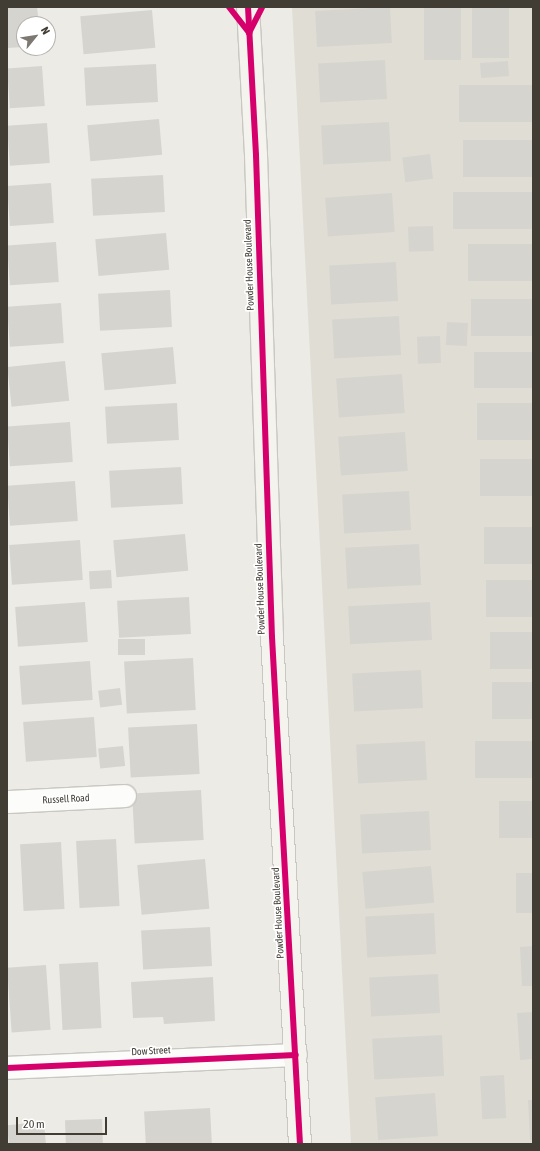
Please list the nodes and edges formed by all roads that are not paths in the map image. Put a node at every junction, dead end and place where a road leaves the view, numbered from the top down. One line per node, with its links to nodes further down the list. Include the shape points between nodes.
1 (248, 7): 4 (main road, Powder House Boulevard, via 256,155 272,637)
2 (125, 796): 3 (street, Russell Road)
3 (7, 802)
4 (296, 1055): 5 (street, Dow Street); 6 (main road, Powder House Boulevard)
5 (7, 1068)
6 (300, 1144)

